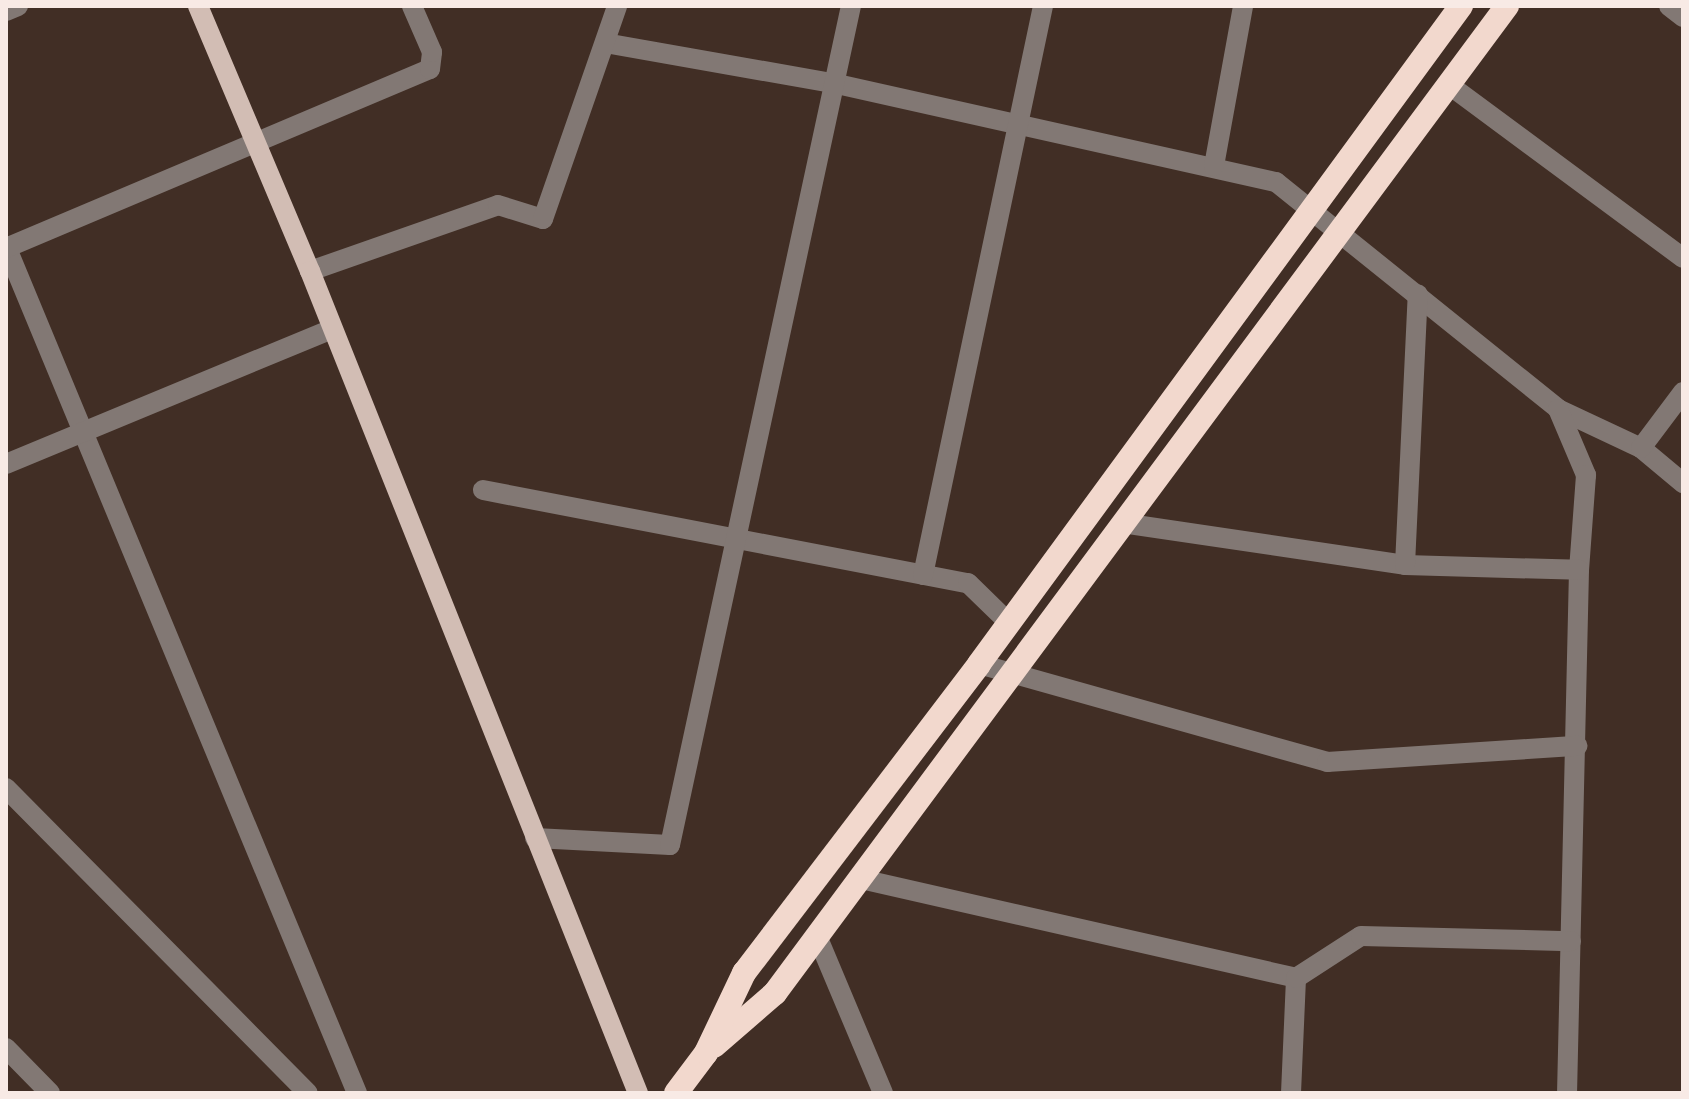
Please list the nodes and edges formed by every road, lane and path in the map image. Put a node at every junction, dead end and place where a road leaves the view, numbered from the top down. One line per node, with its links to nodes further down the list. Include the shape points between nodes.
1 (18, 6): 11 (street)
2 (198, 6): 17 (main road)
3 (412, 6): 17 (street, via 432,52 430,69)
4 (617, 6): 13 (street)
5 (851, 6): 14 (street)
6 (1043, 6): 16 (street)
7 (1243, 6): 18 (street)
8 (1461, 6): 19 (highway)
9 (1507, 6): 15 (highway)
10 (1669, 6): 12 (street)
11 (6, 11)
12 (1683, 17)
13 (605, 43): 14 (street); 23 (street, via 543,219 498,205)
14 (837, 84): 16 (street); 34 (street)
15 (1448, 84): 20 (highway); 22 (street)
16 (1019, 125): 18 (street); 37 (street)
17 (254, 142): 21 (street); 23 (main road)
18 (1214, 166): 19 (street, via 1276,182)
19 (1313, 207): 20 (street); 38 (highway)
20 (1341, 230): 24 (street); 33 (highway)
21 (6, 247): 28 (street)
22 (1683, 258)
23 (310, 271): 25 (main road)
24 (1418, 294): 27 (street); 35 (street)
25 (332, 329): 28 (street); 43 (main road)
26 (1683, 392): 29 (street)
27 (1558, 409): 29 (street); 36 (street, via 1586,475)
28 (83, 432): 30 (street); 52 (street)
29 (1641, 448): 31 (street)
30 (6, 464)
31 (1683, 483)
32 (483, 490): 34 (street)
33 (1122, 523): 35 (street); 40 (highway)
34 (735, 542): 37 (street); 43 (street, via 670,845)
35 (1405, 565): 36 (street)
36 (1579, 570): 41 (street)
37 (923, 575): 38 (street, via 968,583)
38 (1007, 621): 39 (highway)
39 (979, 664): 40 (street); 49 (highway, via 744,973)
40 (1015, 673): 41 (street, via 1327,762); 44 (highway)
41 (1577, 746): 46 (street)
42 (6, 788): 51 (street)
43 (535, 838): 53 (main road)
44 (861, 879): 45 (highway); 47 (street)
45 (817, 936): 49 (highway, via 775,993); 55 (street)
46 (1571, 941): 47 (street, via 1361,936); 57 (street)
47 (1296, 978): 56 (street)
48 (6, 1048): 50 (street)
49 (706, 1053): 54 (highway)
50 (50, 1093)
51 (308, 1093)
52 (357, 1093)
53 (638, 1093)
54 (676, 1093)
55 (883, 1093)
56 (1291, 1093)
57 (1567, 1093)

